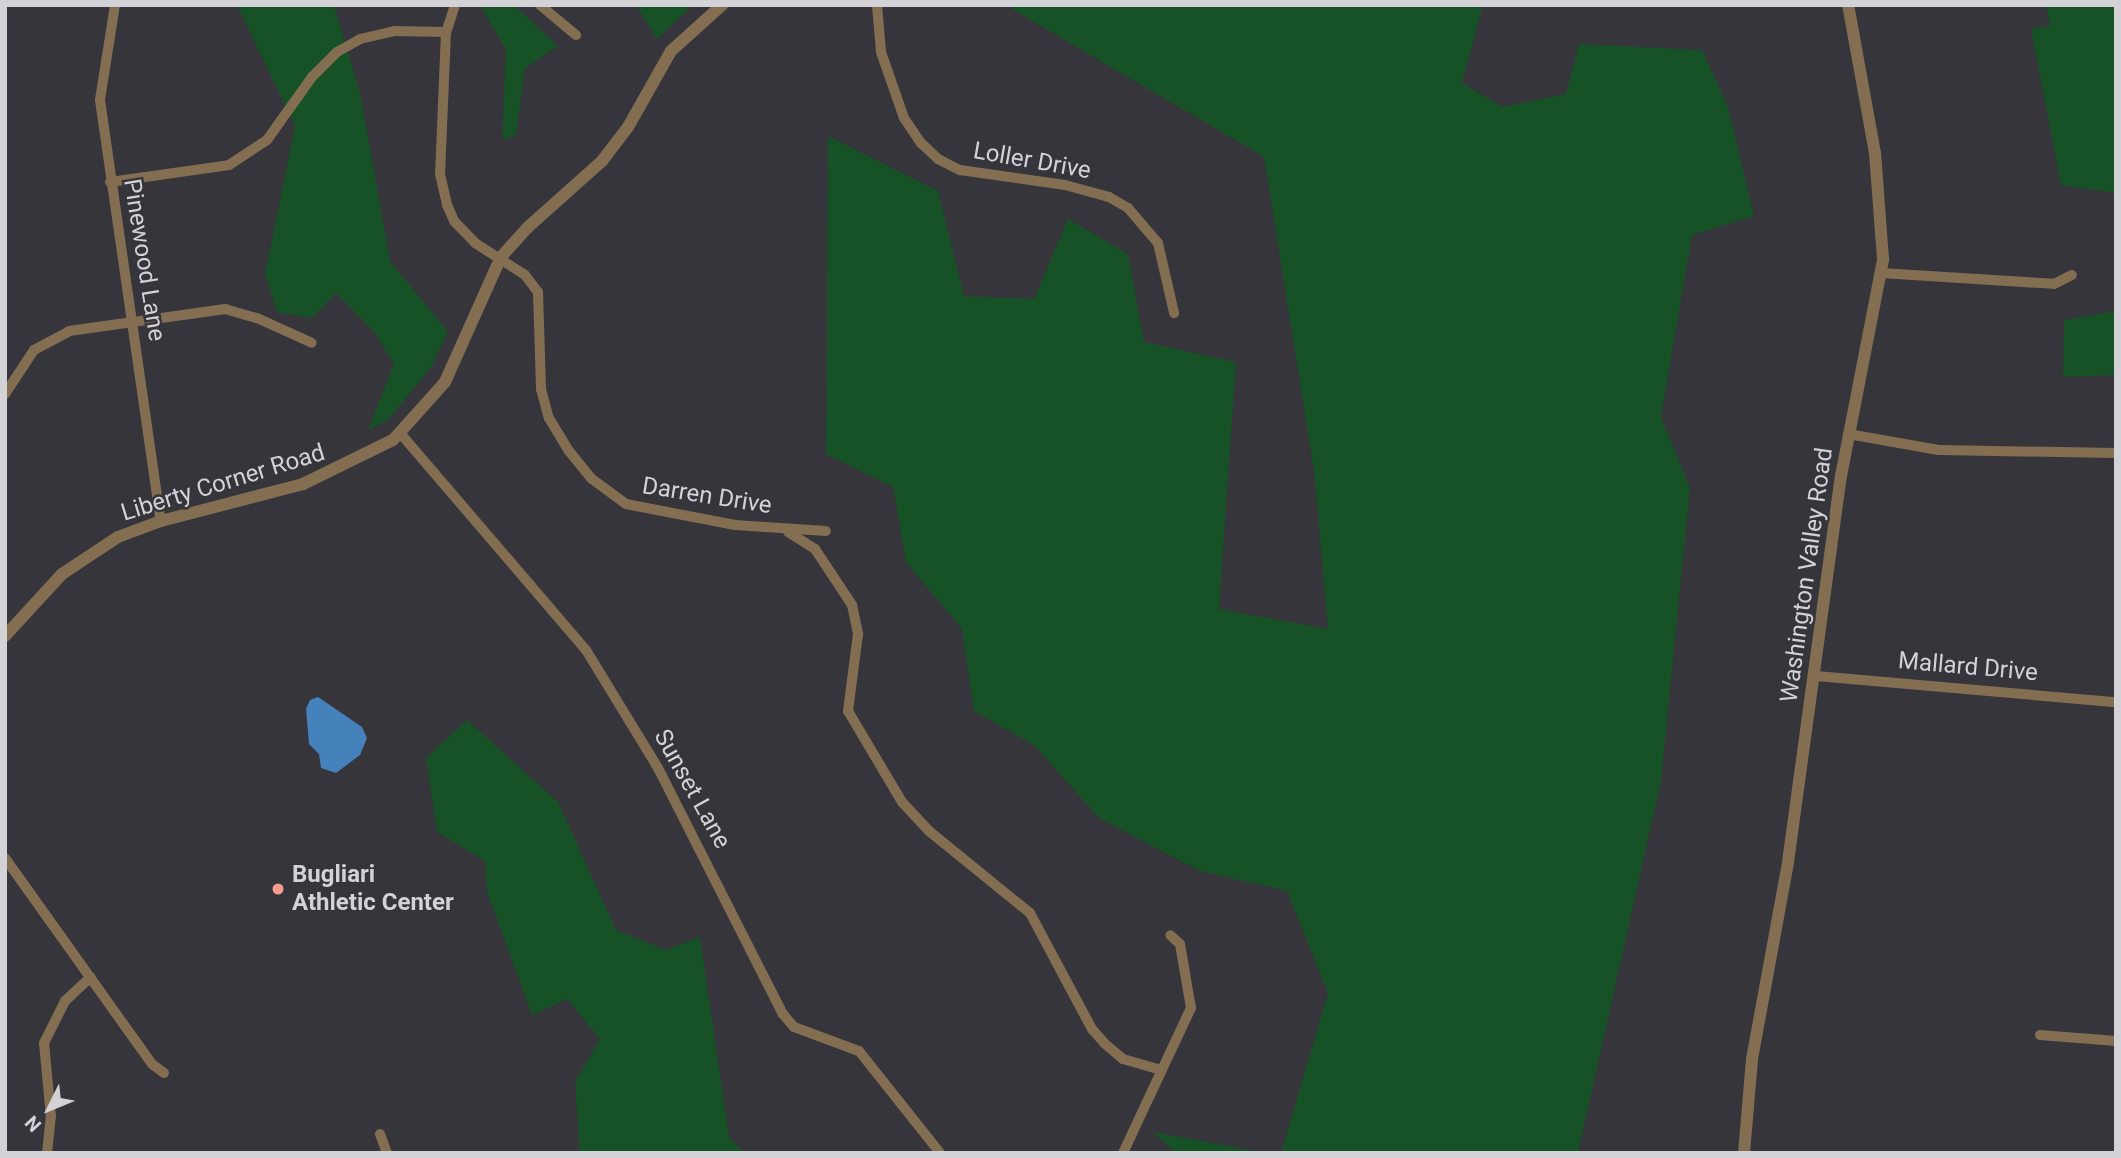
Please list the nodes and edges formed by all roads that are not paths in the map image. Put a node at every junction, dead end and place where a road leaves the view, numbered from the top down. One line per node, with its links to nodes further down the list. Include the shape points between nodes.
1 (115, 5): 9 (street, Pinewood Lane, via 100,100)
2 (455, 5): 7 (street, Darren Drive)
3 (540, 5): 8 (street)
4 (722, 5): 10 (street, Liberty Corner Road, via 671,51 602,161)
5 (877, 5): 13 (street, Loller Drive, via 881,52 904,118 921,143 960,170 1065,185 1109,197 1128,208 1158,243)
6 (1848, 5): 11 (street, Washington Valley Road, via 1881,198)
7 (446, 33): 9 (street, via 394,31 360,39 337,52 312,77 267,140 229,165); 10 (street, Darren Drive, via 440,174 447,205 460,229)
8 (576, 35)
9 (110, 183): 14 (street, Pinewood Lane)
10 (501, 257): 17 (street, Liberty Corner Road, via 444,382); 21 (street, Darren Drive, via 538,292 543,330 540,375 549,418 592,479 626,504)
11 (1881, 273): 12 (street, via 2054,284); 18 (street, Washington Valley Road)
12 (2072, 275)
13 (1174, 313)
14 (133, 321): 15 (street, via 225,309); 16 (street, via 55,335 34,350); 20 (street, Pinewood Lane)
15 (312, 343)
16 (5, 394)
17 (400, 433): 20 (street, Liberty Corner Road, via 381,449 303,484); 37 (street, Sunset Lane, via 586,650 658,768 783,1014 794,1027 859,1051)
18 (1848, 434): 19 (street, via 1939,450); 25 (street, Washington Valley Road)
19 (2116, 453)
20 (161, 521): 23 (street, Liberty Corner Road, via 88,555)
21 (784, 530): 22 (street, Darren Drive); 32 (street, via 815,549 852,605 858,634 848,711 895,791 929,831 1030,913 1092,1029 1123,1059)
22 (826, 531)
23 (11, 622): 24 (street, Liberty Corner Road)
24 (5, 636)
25 (1816, 676): 26 (street, Mallard Drive); 39 (street, Washington Valley Road, via 1758,1021)
26 (2116, 702)
27 (5, 858): 29 (street)
28 (1170, 935): 32 (street, via 1180,944 1191,1008)
29 (90, 977): 33 (street, via 152,1064); 35 (street, via 65,1001 44,1043 51,1117)
30 (2040, 1035): 31 (street)
31 (2116, 1041)
32 (1159, 1069): 38 (street)
33 (164, 1073)
34 (380, 1134): 36 (street)
35 (47, 1153)
36 (387, 1153)
37 (940, 1153)
38 (1124, 1153)
39 (1744, 1153)

